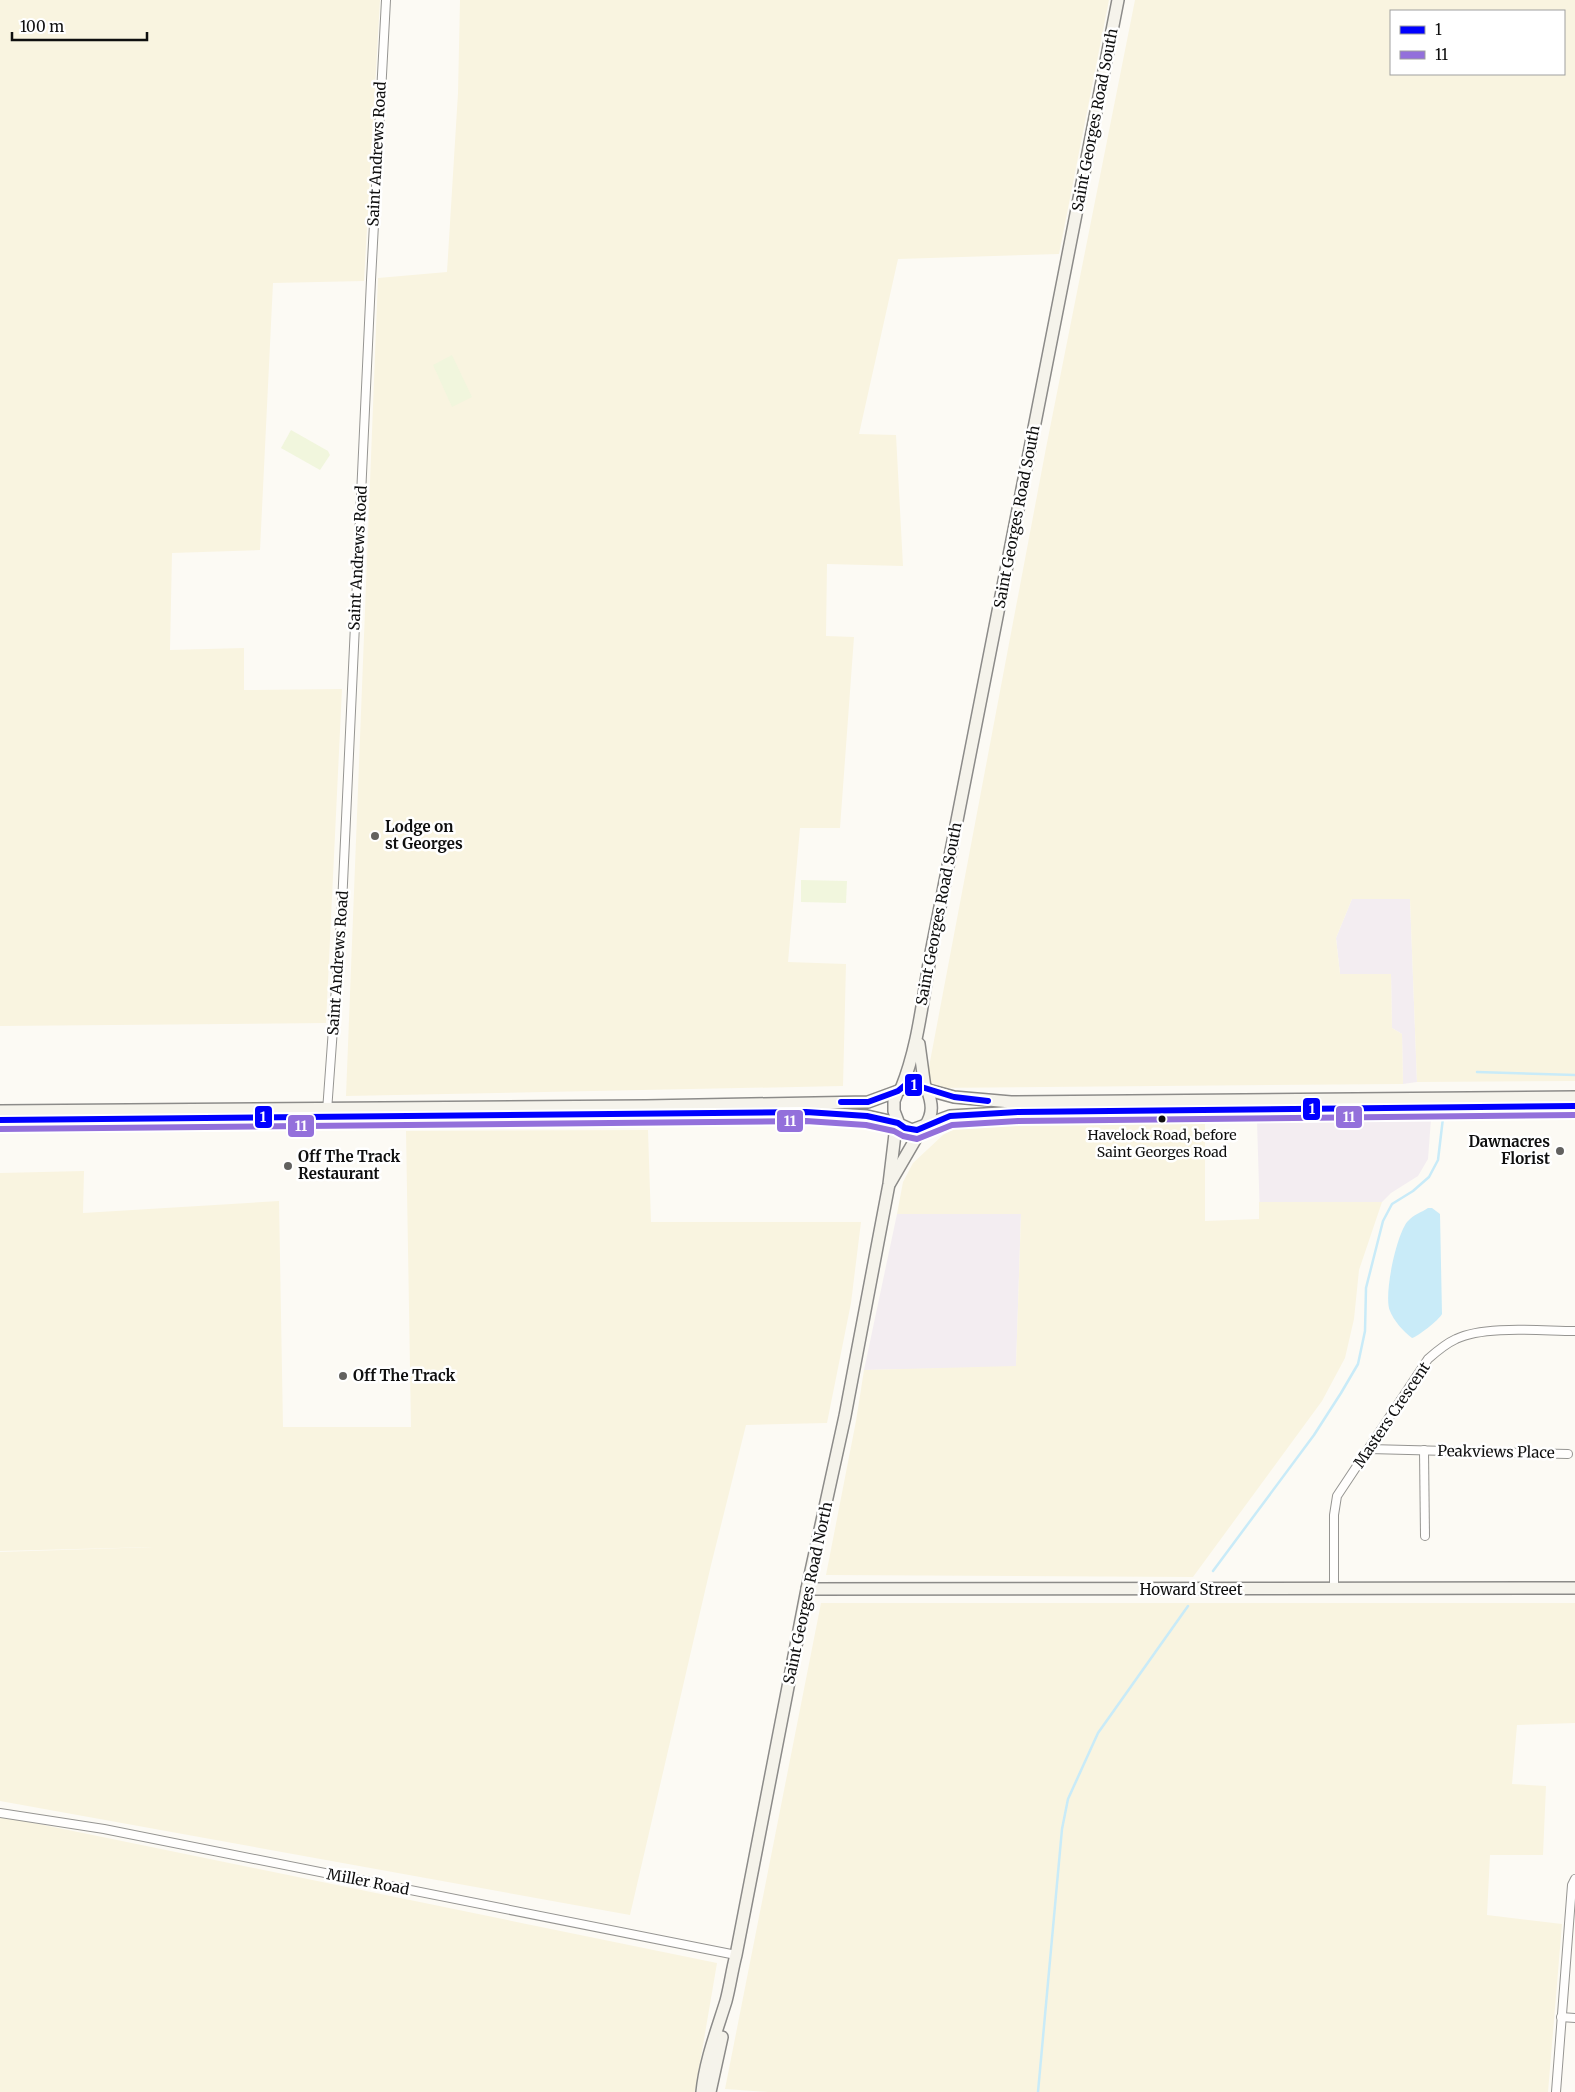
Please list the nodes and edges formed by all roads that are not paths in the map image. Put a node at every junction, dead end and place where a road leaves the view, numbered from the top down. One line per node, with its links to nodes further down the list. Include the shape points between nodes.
1 (386, 0): 9 (street, Saint Andrews Road, via 343,896)
2 (1118, 0): 3 (main road, Saint Georges Road South, via 930,958)
3 (918, 1034): 4 (main road, Saint Georges Road South); 5 (main road, Saint Georges Road South)
4 (926, 1088): 5 (main road, via 914,1085); 6 (main road, via 972,1100 1011,1102); 12 (main road, via 932,1108)
5 (900, 1090): 9 (main road, via 868,1102); 11 (main road, via 893,1105)
6 (1575, 1097)
7 (1575, 1106): 12 (main road, via 1018,1112 950,1116)
8 (0, 1111): 9 (main road)
9 (327, 1112): 10 (main road); 11 (main road, via 806,1112 867,1116)
10 (0, 1120)
11 (898, 1124): 12 (main road, via 912,1130); 13 (main road, Saint Georges Road North)
12 (924, 1127): 13 (main road, Saint Georges Road North)
13 (889, 1184): 20 (main road, Saint Georges Road North, via 845,1416)
14 (1575, 1331): 15 (street, Masters Crescent, via 1482,1332 1457,1338 1441,1347 1428,1359)
15 (1369, 1449): 16 (street, Peakviews Place); 21 (street, Masters Crescent, via 1337,1496)
16 (1424, 1450): 17 (street, Peakviews Place); 18 (street, Peakviews Place)
17 (1568, 1454)
18 (1424, 1536)
19 (1575, 1588): 21 (main road, Howard Street)
20 (807, 1589): 21 (main road, Howard Street); 24 (main road, Saint Georges Road North)
21 (1334, 1589)
22 (0, 1813): 24 (street, Miller Road, via 104,1829)
23 (1575, 1879): 26 (street)
24 (736, 1954): 25 (main road, Saint Georges Road North)
25 (726, 2001): 28 (main road, Saint Georges Road North, via 719,2017); 29 (main road, Saint Georges Road North, via 726,2018)
26 (1561, 2017): 27 (street); 30 (street)
27 (1575, 2018)
28 (702, 2092)
29 (710, 2092)
30 (1556, 2092)

